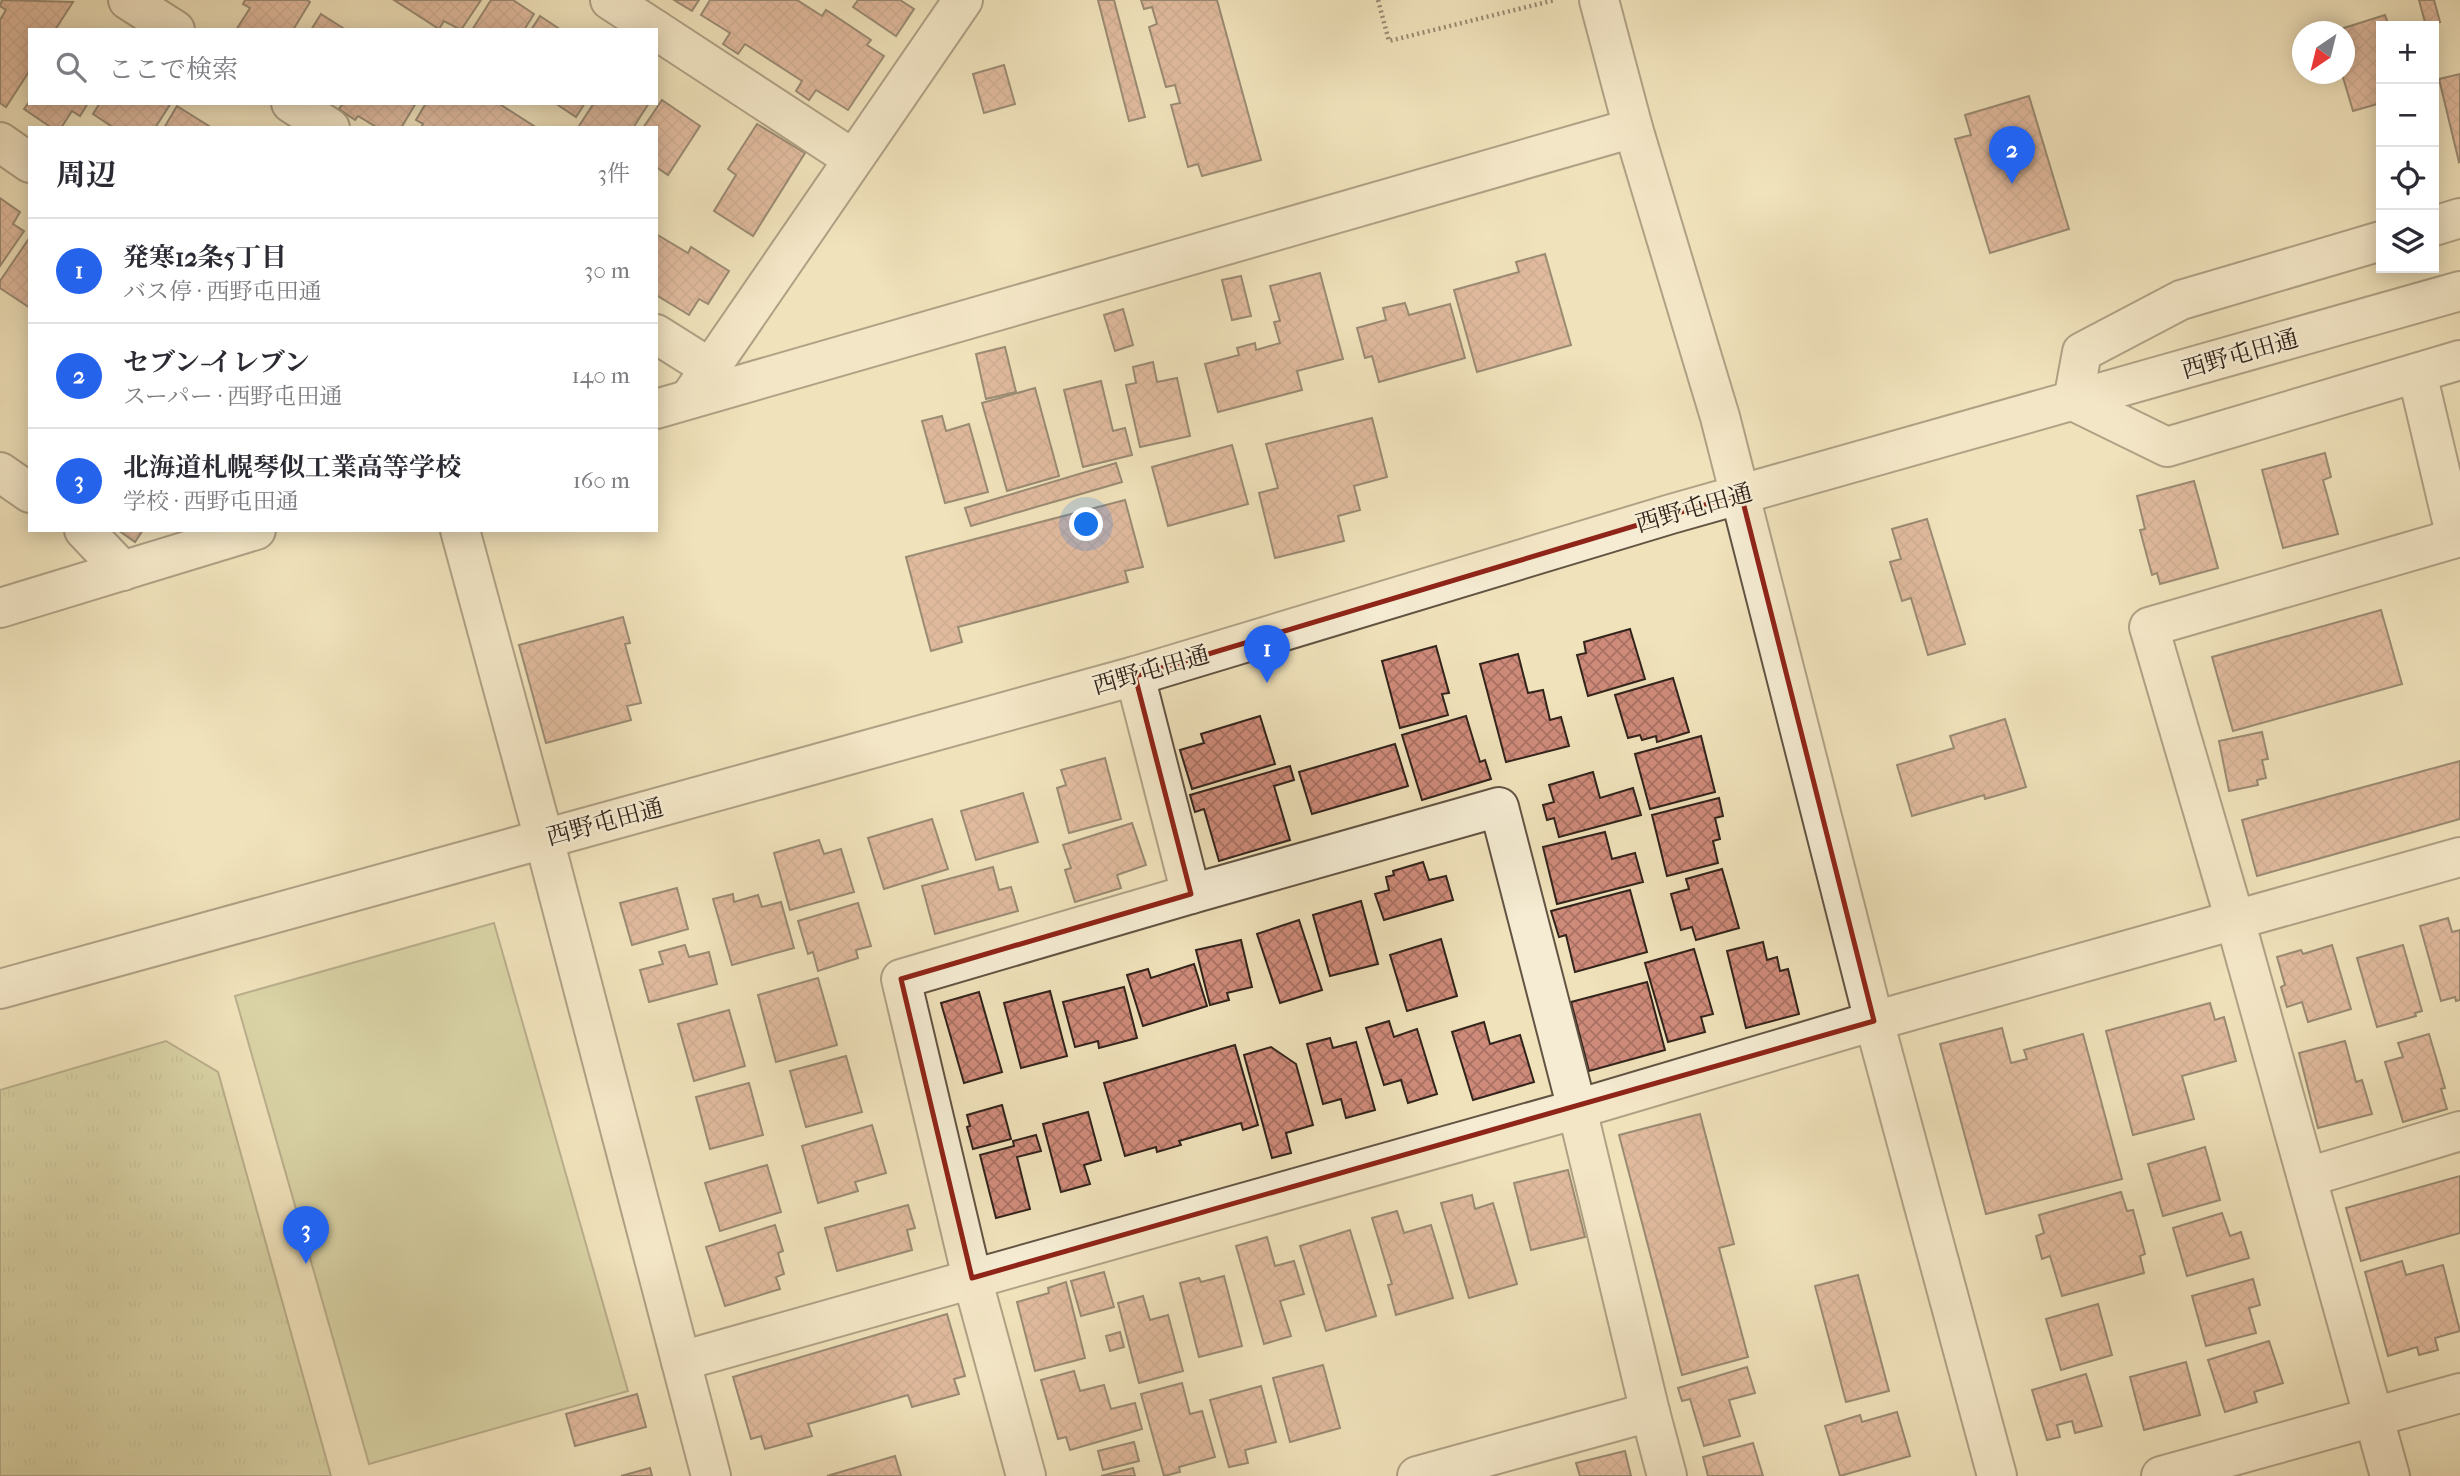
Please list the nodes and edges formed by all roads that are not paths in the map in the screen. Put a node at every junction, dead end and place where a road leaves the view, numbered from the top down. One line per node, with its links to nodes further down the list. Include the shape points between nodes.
1 (128, 0): 5 (street)
2 (610, 0): 6 (street)
3 (962, 0): 12 (street)
4 (1599, 0): 10 (street)
5 (172, 28)
6 (653, 28)
7 (658, 31): 12 (street)
8 (294, 105): 9 (street)
9 (327, 126)
10 (1633, 128): 23 (street); 26 (street)
11 (0, 142): 13 (street)
12 (853, 159): 20 (street)
13 (28, 162)
14 (2460, 218): 15 (street)
15 (2439, 224)
16 (2376, 242): 22 (street, via 2181,300 2156,313 2082,352)
17 (2460, 291): 22 (street, 西野屯田通)
18 (658, 335): 20 (street)
19 (2460, 360): 21 (street)
20 (710, 368): 23 (street)
21 (2417, 373): 22 (street, via 2167,447); 30 (street)
22 (2073, 401): 26 (street, 西野屯田通)
23 (673, 404)
24 (0, 472): 25 (street)
25 (28, 492)
26 (1741, 494): 33 (street, 西野屯田通); 39 (street)
27 (86, 532): 31 (street)
28 (249, 532): 31 (street)
29 (461, 532): 34 (street)
30 (2458, 538): 37 (street, via 2149,627)
31 (122, 571): 32 (street)
32 (0, 608)
33 (1135, 676): 34 (street, 西野屯田通); 36 (street)
34 (544, 839): 38 (street, 西野屯田通); 44 (street)
35 (2460, 857): 37 (street)
36 (1191, 894): 40 (street, via 1499,807); 43 (street, via 901,979)
37 (2235, 920): 39 (street); 42 (street)
38 (0, 989)
39 (1874, 1021): 40 (street); 52 (street)
40 (1577, 1109): 43 (street); 46 (street)
41 (2460, 1131): 42 (street)
42 (2308, 1177): 47 (street)
43 (972, 1278): 44 (street); 49 (street)
44 (681, 1361): 48 (street)
45 (2460, 1393): 47 (street)
46 (1650, 1412): 50 (street); 51 (street)
47 (2375, 1417): 53 (street); 54 (street)
48 (711, 1476)
49 (1026, 1476)
50 (1417, 1476)
51 (1667, 1476)
52 (1997, 1476)
53 (2161, 1476)
54 (2390, 1476)

